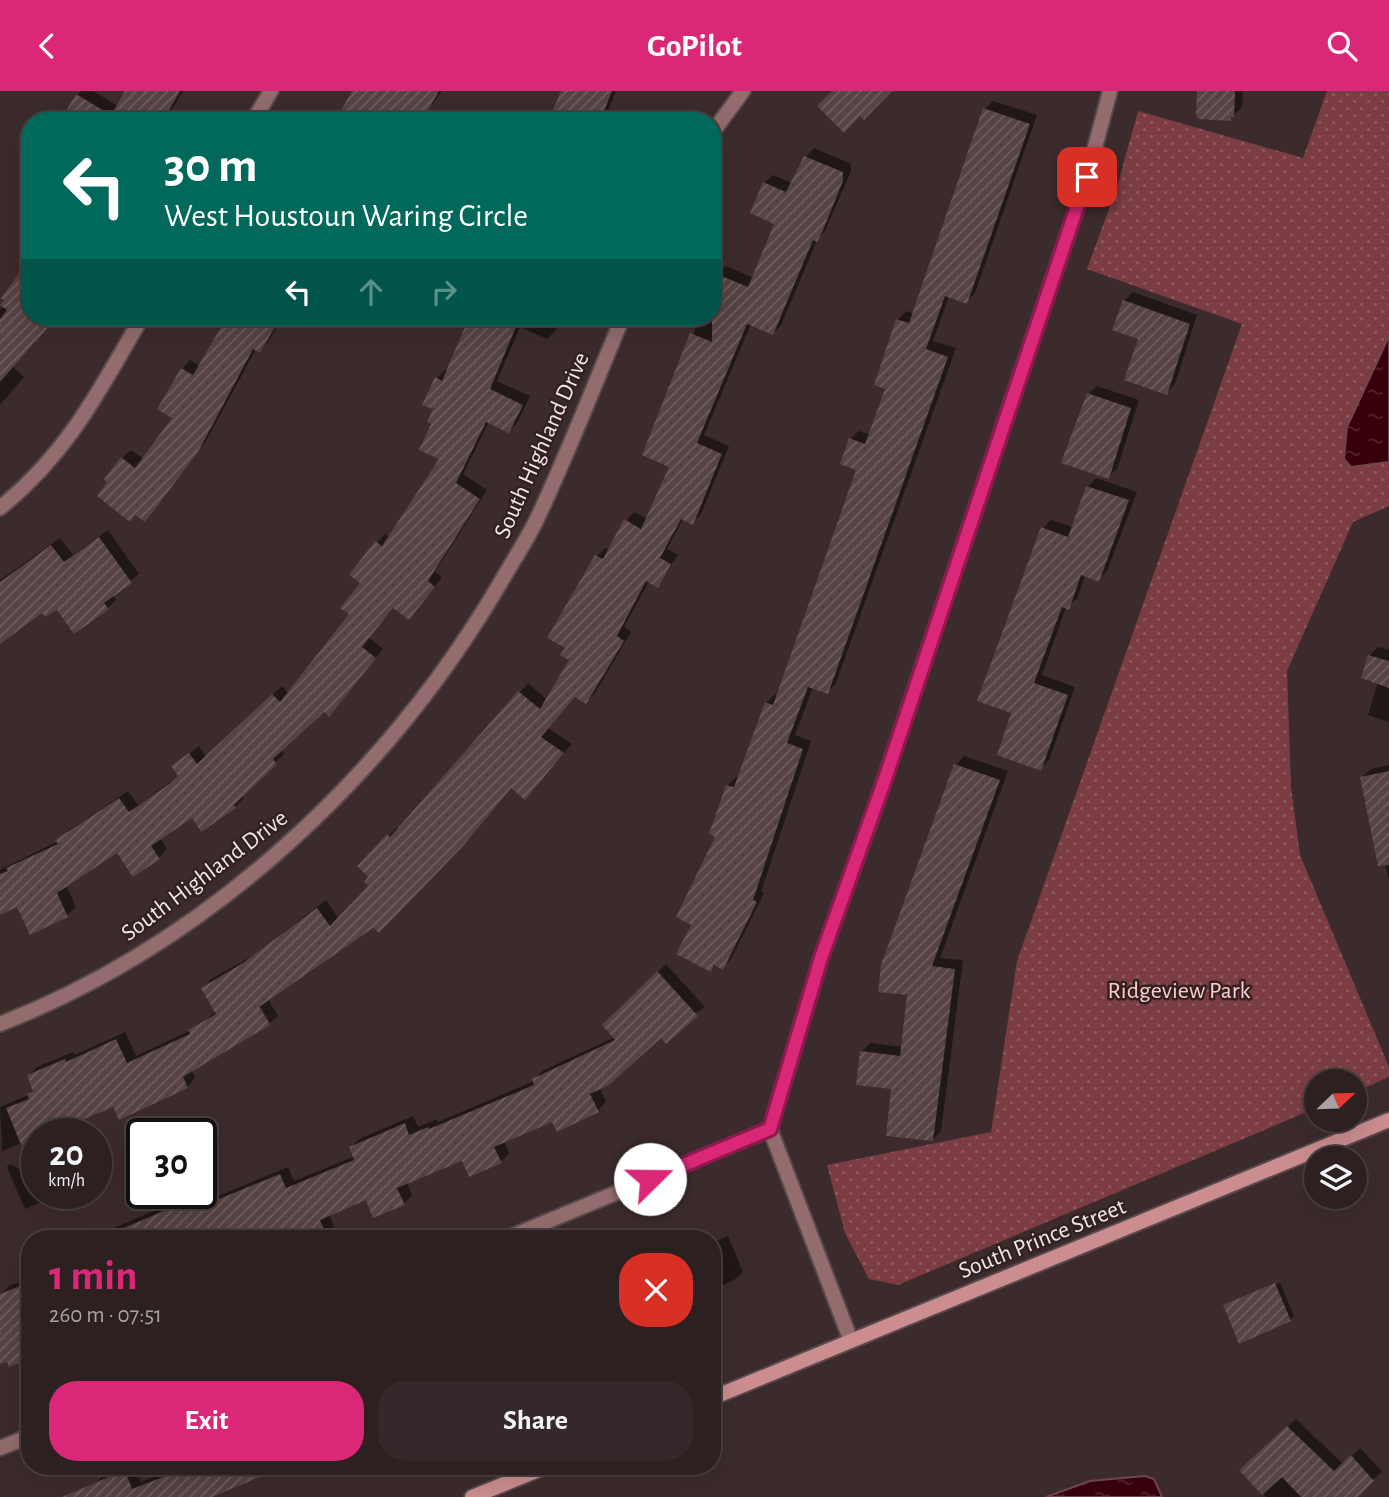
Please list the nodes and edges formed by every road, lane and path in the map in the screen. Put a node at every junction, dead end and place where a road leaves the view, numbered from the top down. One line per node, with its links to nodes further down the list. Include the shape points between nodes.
1 (271, 91): 4 (street)
2 (743, 91): 5 (street)
3 (1111, 91): 11 (street, via 1074,217 821,958)
4 (258, 112)
5 (721, 121)
6 (137, 326): 8 (street, via 76,430 31,483)
7 (619, 326): 9 (street, South Highland Drive, via 536,523 481,617 428,693 359,772 307,825 190,920 77,990)
8 (0, 508)
9 (0, 1024)
10 (1389, 1120): 13 (street, South Prince Street)
11 (770, 1129): 12 (street); 13 (street)
12 (527, 1230)
13 (852, 1341): 14 (street, South Prince Street)
14 (721, 1394)
15 (21, 1440): 16 (street)
16 (0, 1448)
17 (526, 1475): 18 (street)
18 (472, 1497)

